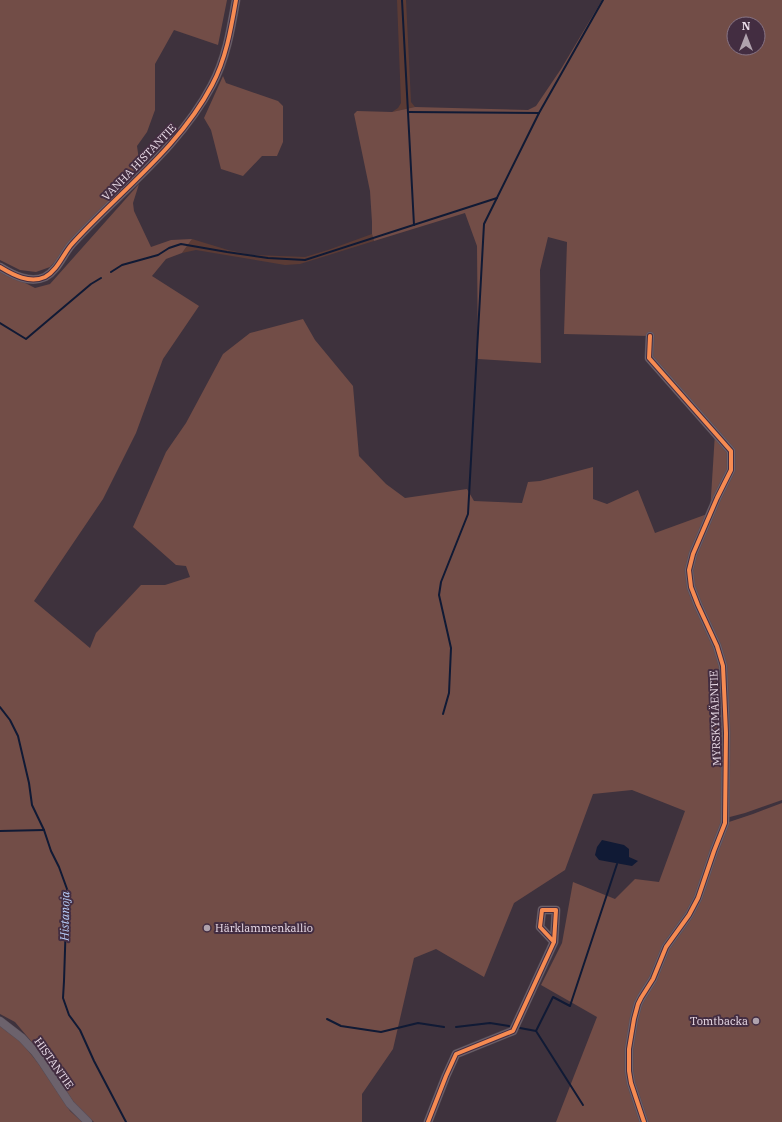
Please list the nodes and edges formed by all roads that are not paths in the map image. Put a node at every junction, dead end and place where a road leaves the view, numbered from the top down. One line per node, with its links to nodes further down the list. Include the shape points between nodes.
1 (236, 0): 2 (street, VANHA HISTANTIE, via 227,46 213,84 189,122 167,148 71,245 53,272 46,277 36,280 24,279)
2 (0, 267)
3 (650, 336): 8 (street, MYRSKYMÄENTIE, via 649,358 731,451 731,470 717,498 689,570 691,587 723,666 726,733 725,823 698,898 689,916 666,947 653,979 638,1004 629,1049 629,1072)
4 (554, 942): 7 (street, via 513,1031 456,1054)
5 (0, 1021): 6 (street, HISTANTIE, via 35,1052 70,1104)
6 (88, 1122)
7 (428, 1122)
8 (644, 1122)

